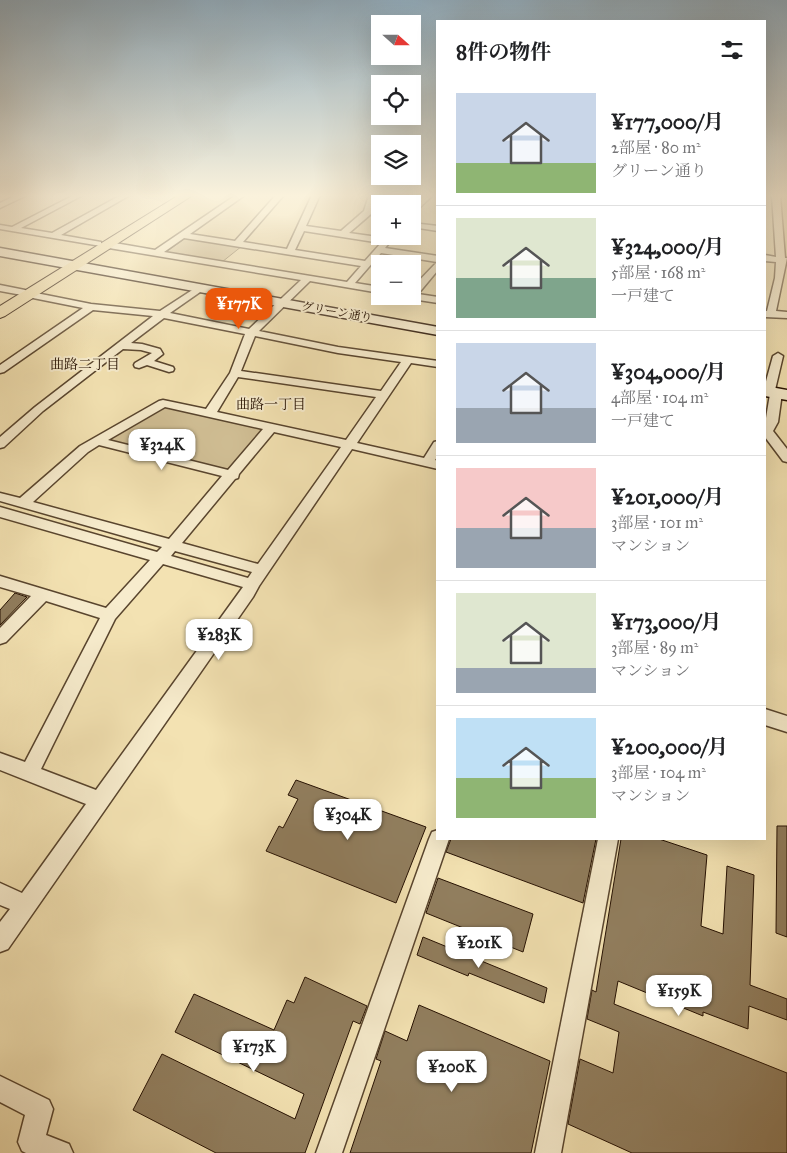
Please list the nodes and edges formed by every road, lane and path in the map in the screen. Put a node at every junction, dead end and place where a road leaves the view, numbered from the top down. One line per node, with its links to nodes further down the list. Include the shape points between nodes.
1 (95, 249): 16 (main road)
2 (131, 249): 10 (street)
3 (162, 249): 10 (street)
4 (242, 249): 14 (street)
5 (270, 249): 9 (street)
6 (292, 249): 9 (street)
7 (379, 250): 12 (street); 15 (street)
8 (0, 252): 16 (street, グリーン通り)
9 (290, 252): 15 (street)
10 (156, 253): 14 (street)
11 (766, 258): 13 (street)
12 (436, 259)
13 (784, 260): 25 (street)
14 (223, 263): 18 (street)
15 (366, 264): 20 (street)
16 (70, 265): 22 (street, グリーン通り); 26 (main road)
17 (436, 266): 19 (street)
18 (308, 278): 20 (street); 29 (street)
19 (421, 284)
20 (349, 285): 23 (street)
21 (0, 288): 26 (street)
22 (200, 288): 29 (street, グリーン通り); 34 (street)
23 (371, 289)
24 (766, 290): 25 (street)
25 (776, 292): 33 (street)
26 (26, 293): 30 (main road); 31 (street); 32 (main road)
27 (421, 297): 28 (street)
28 (436, 300)
29 (283, 302): 36 (street, グリーン通り); 37 (street)
30 (0, 305)
31 (91, 307): 34 (street); 43 (street)
32 (0, 314)
33 (768, 314): 35 (street)
34 (161, 315): 37 (street); 38 (street)
35 (787, 315)
36 (436, 330)
37 (251, 333): 40 (street); 44 (street)
38 (120, 346): 42 (street, via 156,351 158,354 142,363); 50 (street, via 34,413)
39 (778, 356): 45 (street)
40 (408, 360): 41 (street); 46 (street)
41 (436, 364)
42 (169, 369)
43 (0, 370)
44 (235, 373): 46 (street); 47 (street)
45 (774, 392): 53 (street, via 772,422 767,430)
46 (384, 395): 51 (street)
47 (210, 413): 48 (street); 49 (street, via 162,403)
48 (271, 428): 51 (street); 55 (street)
49 (97, 441): 55 (street); 57 (street)
50 (0, 444)
51 (349, 445): 54 (street); 61 (street)
52 (436, 451): 54 (street)
53 (787, 458)
54 (432, 464)
55 (233, 475): 59 (street)
56 (0, 497): 57 (street)
57 (24, 503): 59 (street)
58 (0, 512): 60 (street)
59 (172, 545): 60 (street); 61 (street)
60 (161, 558): 63 (street); 65 (street)
61 (262, 570): 63 (street)
62 (0, 581): 64 (street)
63 (252, 584): 71 (street)
64 (43, 594): 65 (street); 66 (street)
65 (109, 615): 70 (street)
66 (0, 638)
67 (766, 717): 68 (street)
68 (787, 724)
69 (0, 761): 70 (street)
70 (30, 772): 71 (street)
71 (100, 801): 75 (street)
72 (439, 840): 79 (street)
73 (608, 840): 80 (street)
74 (0, 894): 75 (street)
75 (25, 905): 76 (street)
76 (0, 940)
77 (0, 1089): 78 (street, via 40,1110 31,1142)
78 (60, 1153)
79 (329, 1153)
80 (548, 1153)

